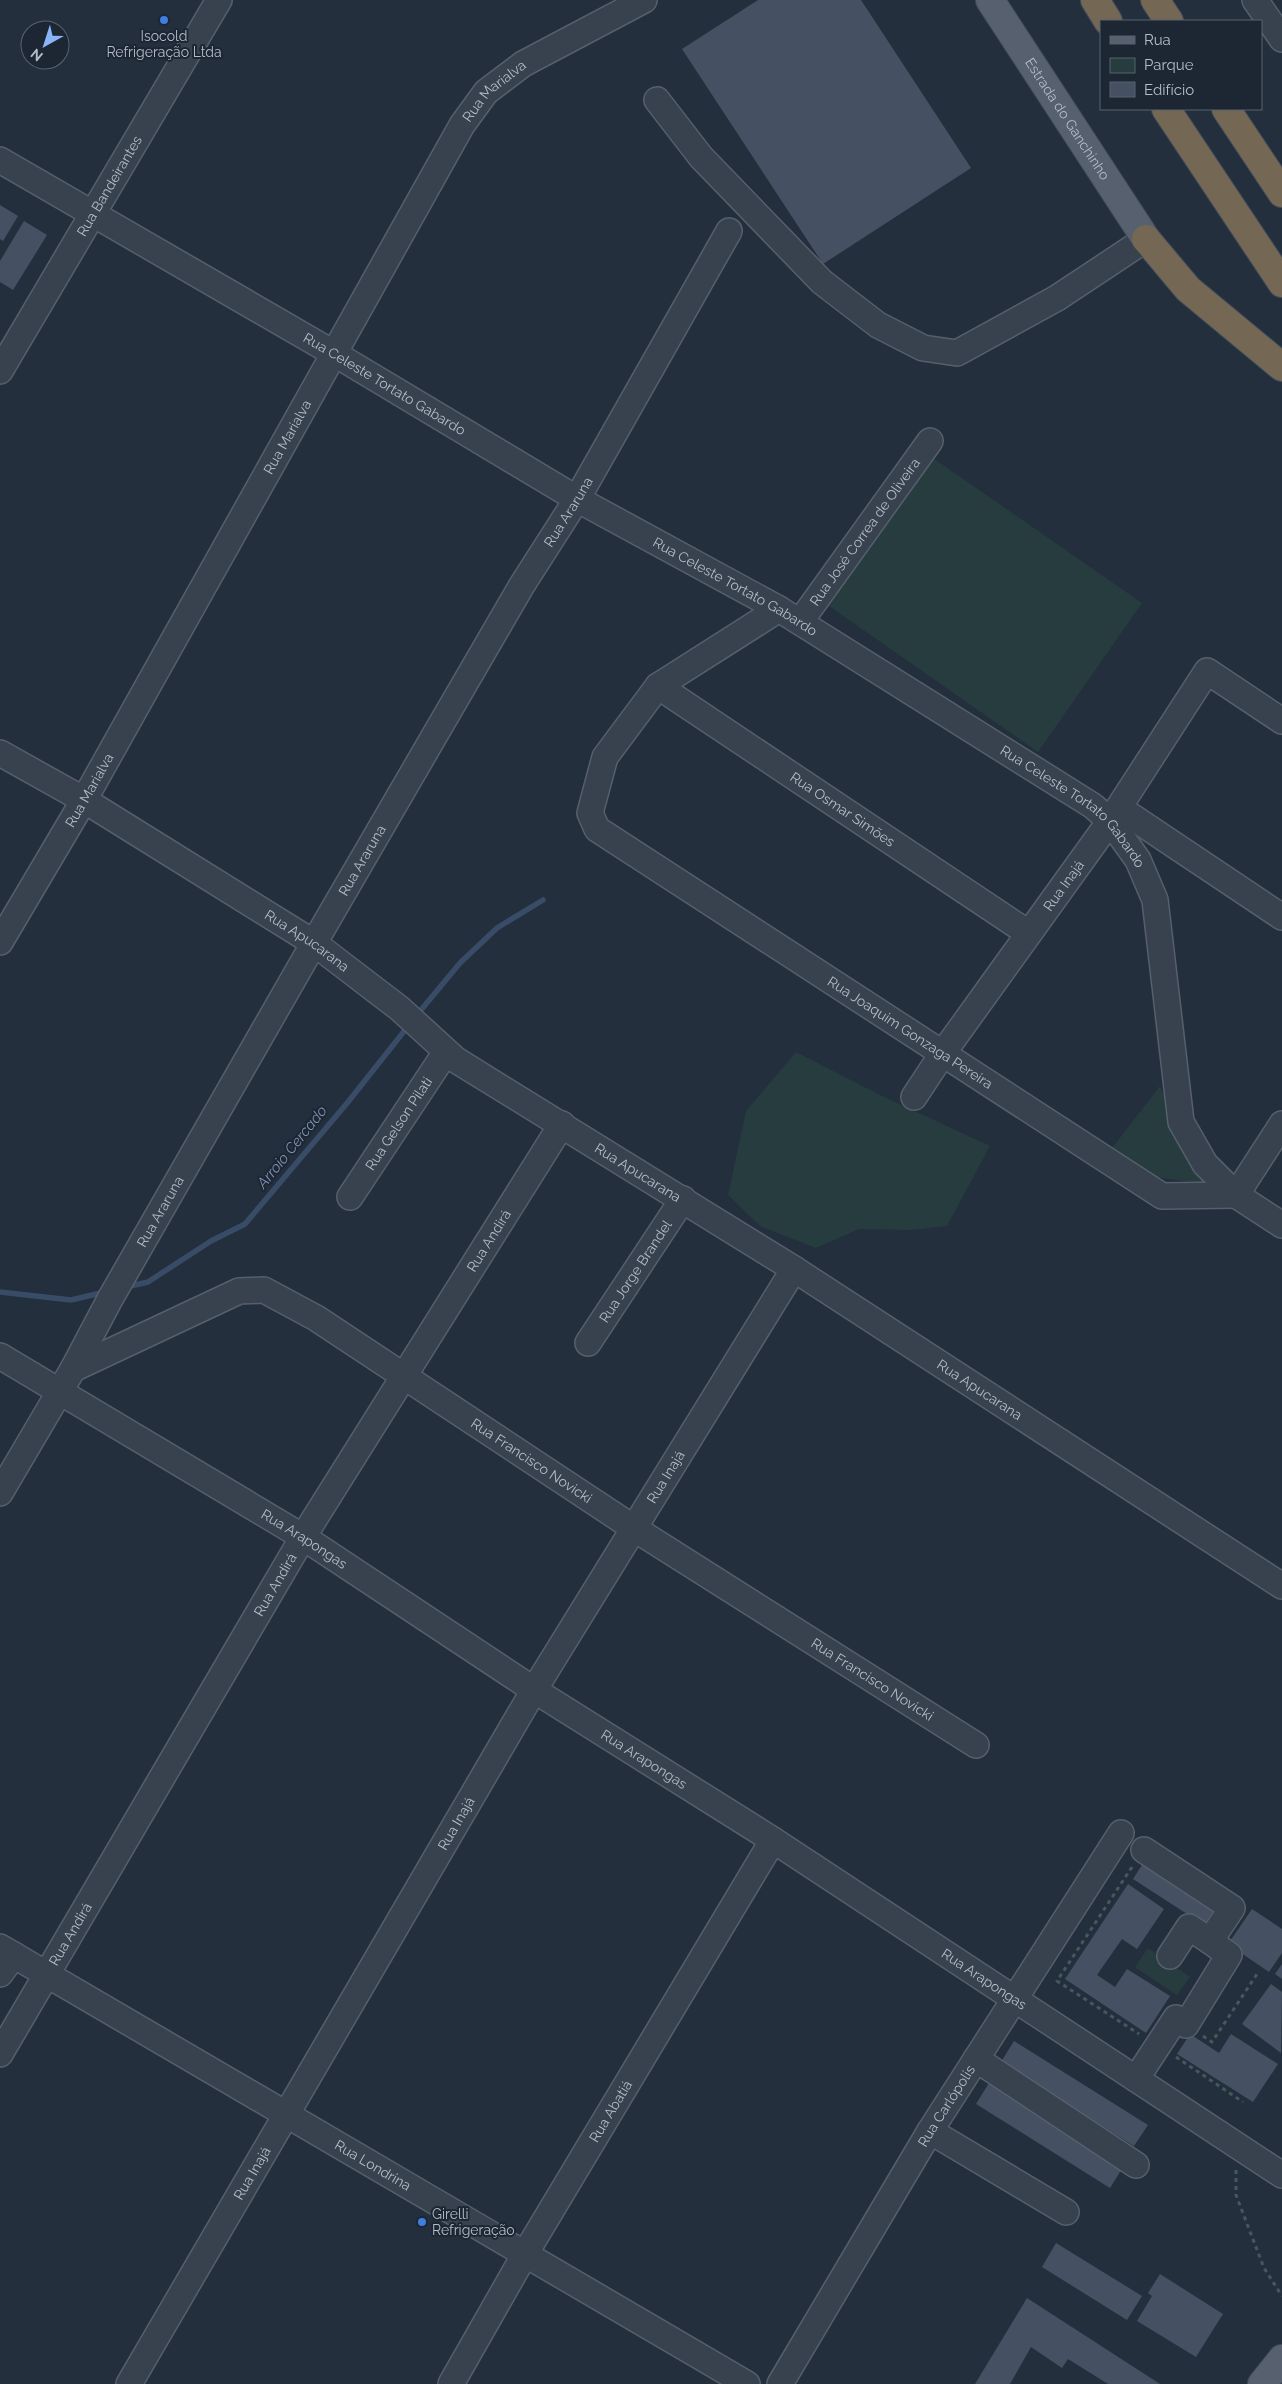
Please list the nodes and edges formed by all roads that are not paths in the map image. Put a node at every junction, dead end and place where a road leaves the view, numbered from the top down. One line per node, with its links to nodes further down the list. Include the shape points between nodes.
1 (220, 0): 15 (street, Rua Bandeirantes)
2 (644, 0): 19 (street, Rua Marialva, via 523,64 486,92 462,124)
3 (990, 0): 17 (main road, Estrada do Ganchinho)
4 (1095, 0): 7 (highway)
5 (1156, 0): 8 (highway)
6 (1255, 0): 9 (street)
7 (1107, 20)
8 (1168, 20)
9 (1282, 39)
10 (657, 100): 17 (street, via 701,157 822,282 878,325 923,348 957,353 1057,298)
11 (1167, 110): 18 (highway)
12 (1227, 110): 14 (highway)
13 (0, 160): 15 (street, Rua Celeste Tortato Gabardo)
14 (1282, 193)
15 (93, 214): 19 (street, Rua Celeste Tortato Gabardo); 21 (street, Rua Bandeirantes)
16 (729, 232): 23 (street, Rua Araruna)
17 (1146, 239): 20 (highway, via 1188,289)
18 (1282, 283)
19 (335, 354): 23 (street, Rua Celeste Tortato Gabardo); 29 (street, Rua Marialva)
20 (1282, 367)
21 (0, 371)
22 (930, 441): 25 (street, Rua José Correa de Oliveira)
23 (577, 499): 24 (street, Rua Celeste Tortato Gabardo); 34 (street, Rua Araruna, via 522,585)
24 (779, 609): 25 (street, Rua Celeste Tortato Gabardo); 26 (street)
25 (800, 622): 30 (street, Rua Celeste Tortato Gabardo, via 1094,806)
26 (658, 686): 32 (street, Rua Osmar Simões); 36 (street, Rua Joaquim Gonzaga Pereira, via 605,757 590,813 597,829)
27 (1282, 721): 30 (street, Rua Inajá, via 1207,671)
28 (0, 753): 29 (street, Rua Apucarana)
29 (84, 800): 33 (street, Rua Marialva); 34 (street, Rua Apucarana)
30 (1115, 814): 31 (street); 32 (street, Rua Inajá); 40 (street, Rua Celeste Tortato Gabardo, via 1154,900 1181,1122 1205,1164)
31 (1282, 917)
32 (1028, 933): 36 (street, Rua Inajá)
33 (0, 942)
34 (314, 943): 35 (street, Rua Apucarana, via 399,1008); 48 (street, Rua Araruna)
35 (446, 1052): 38 (street, Rua Apucarana); 41 (street, Rua Gelson Pilati)
36 (943, 1053): 37 (street, Rua Inajá); 40 (street, Rua Joaquim Gonzaga Pereira, via 1162,1196)
37 (914, 1097)
38 (562, 1124): 42 (street, Rua Apucarana); 47 (street, Rua Andirá)
39 (1282, 1124): 40 (street)
40 (1236, 1195): 43 (street, Rua Celeste Tortato Gabardo)
41 (350, 1197)
42 (682, 1199): 44 (street, Rua Apucarana); 45 (street, Rua Jorge Brandel)
43 (1282, 1225)
44 (794, 1269): 50 (street, Rua Inajá); 52 (street, Rua Apucarana)
45 (588, 1343)
46 (0, 1356): 48 (street, Rua Arapongas)
47 (404, 1376): 48 (street, Rua Francisco Novicki, via 316,1318 264,1290 239,1291); 50 (street, Rua Francisco Novicki); 51 (street, Rua Andirá)
48 (66, 1379): 49 (street, Rua Araruna); 51 (street, Rua Arapongas)
49 (0, 1493)
50 (635, 1529): 53 (street, Rua Inajá); 54 (street, Rua Francisco Novicki)
51 (304, 1536): 53 (street, Rua Arapongas); 61 (street, Rua Andirá)
52 (1282, 1586)
53 (534, 1690): 56 (street, Rua Arapongas); 66 (street, Rua Inajá)
54 (976, 1745)
55 (1121, 1833): 62 (street, Rua Carlópolis)
56 (773, 1840): 62 (street, Rua Arapongas); 71 (street, Rua Abatiá)
57 (1144, 1850): 58 (street, via 1232,1908)
58 (1210, 1941): 59 (street, via 1189,1927); 65 (street, via 1229,1955 1186,2024 1176,2018)
59 (1170, 1956)
60 (5, 1959): 61 (street, Rua Londrina)
61 (45, 1974): 63 (street, Rua Andirá); 66 (street, Rua Londrina)
62 (1014, 1998): 64 (street, Rua Carlópolis); 65 (street, Rua Arapongas)
63 (0, 2054)
64 (976, 2059): 67 (street, Rua Carlópolis); 68 (street)
65 (1136, 2079): 69 (street, Rua Arapongas)
66 (285, 2114): 71 (street, Rua Londrina); 73 (street, Rua Inajá)
67 (930, 2131): 70 (street); 76 (street, Rua Carlópolis)
68 (1136, 2165)
69 (1282, 2175)
70 (1066, 2212)
71 (525, 2254): 74 (street, Rua Abatiá); 75 (street, Rua Londrina)
72 (1282, 2359): 77 (main road)
73 (129, 2384)
74 (451, 2384)
75 (748, 2384)
76 (780, 2384)
77 (1262, 2384)

